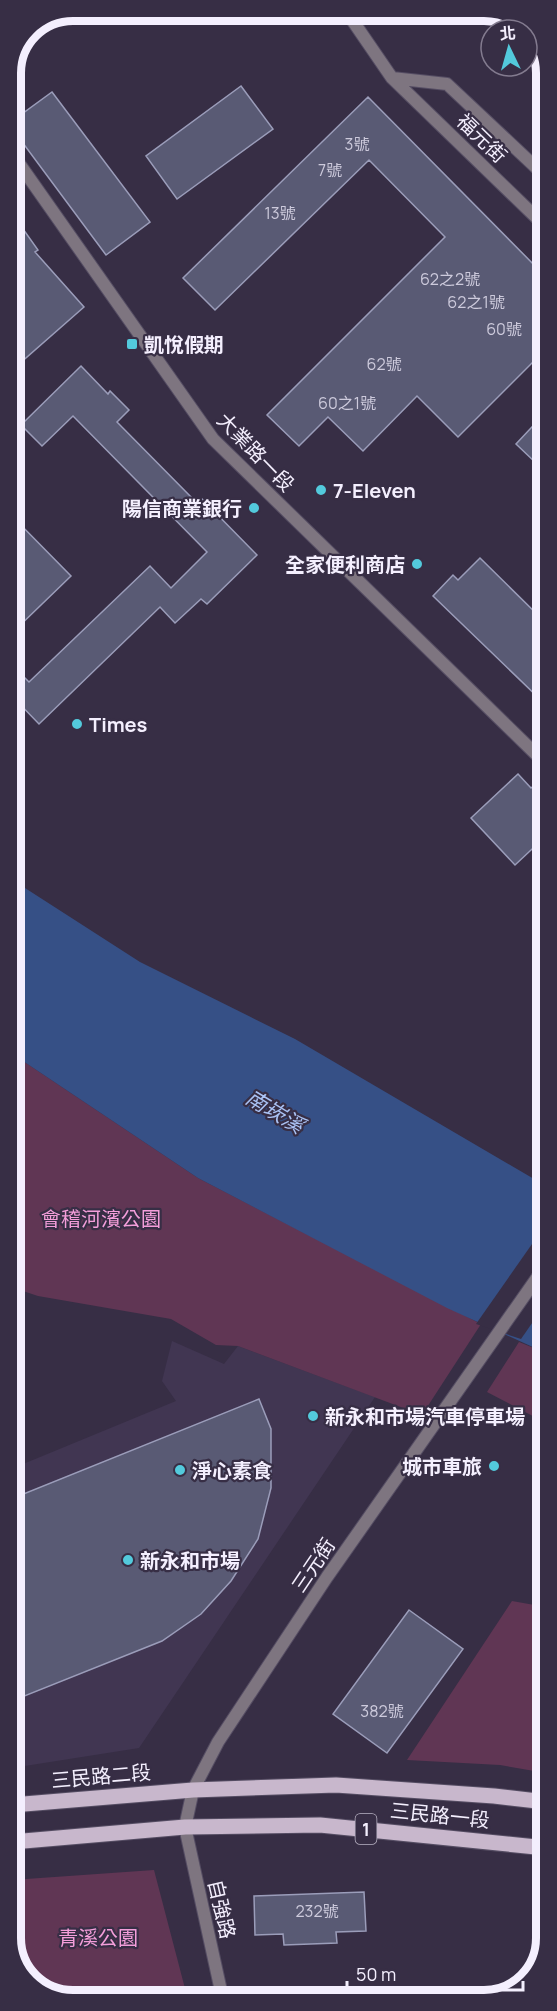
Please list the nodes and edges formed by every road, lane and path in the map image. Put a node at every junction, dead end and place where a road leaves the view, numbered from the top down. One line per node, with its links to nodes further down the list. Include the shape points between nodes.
1 (353, 21): 2 (street, 福元街)
2 (392, 78): 4 (street, 福元街, via 447,84); 5 (street, 福元街)
3 (21, 168): 6 (street, 大業路一段, via 213,439)
4 (536, 168)
5 (536, 217)
6 (536, 754)
7 (536, 1279): 8 (street, 三元街, via 327,1577 219,1742)
8 (193, 1790): 9 (main road, 三民路一段 / 1, via 336,1785); 10 (main road, 三民路二段 / 1); 11 (street, 三元街)
9 (536, 1802)
10 (21, 1804)
11 (185, 1827): 12 (main road, 1); 13 (main road, 三民路一段 / 1, via 320,1825); 14 (street, 自強路)
12 (21, 1841)
13 (536, 1847)
14 (221, 1990)

